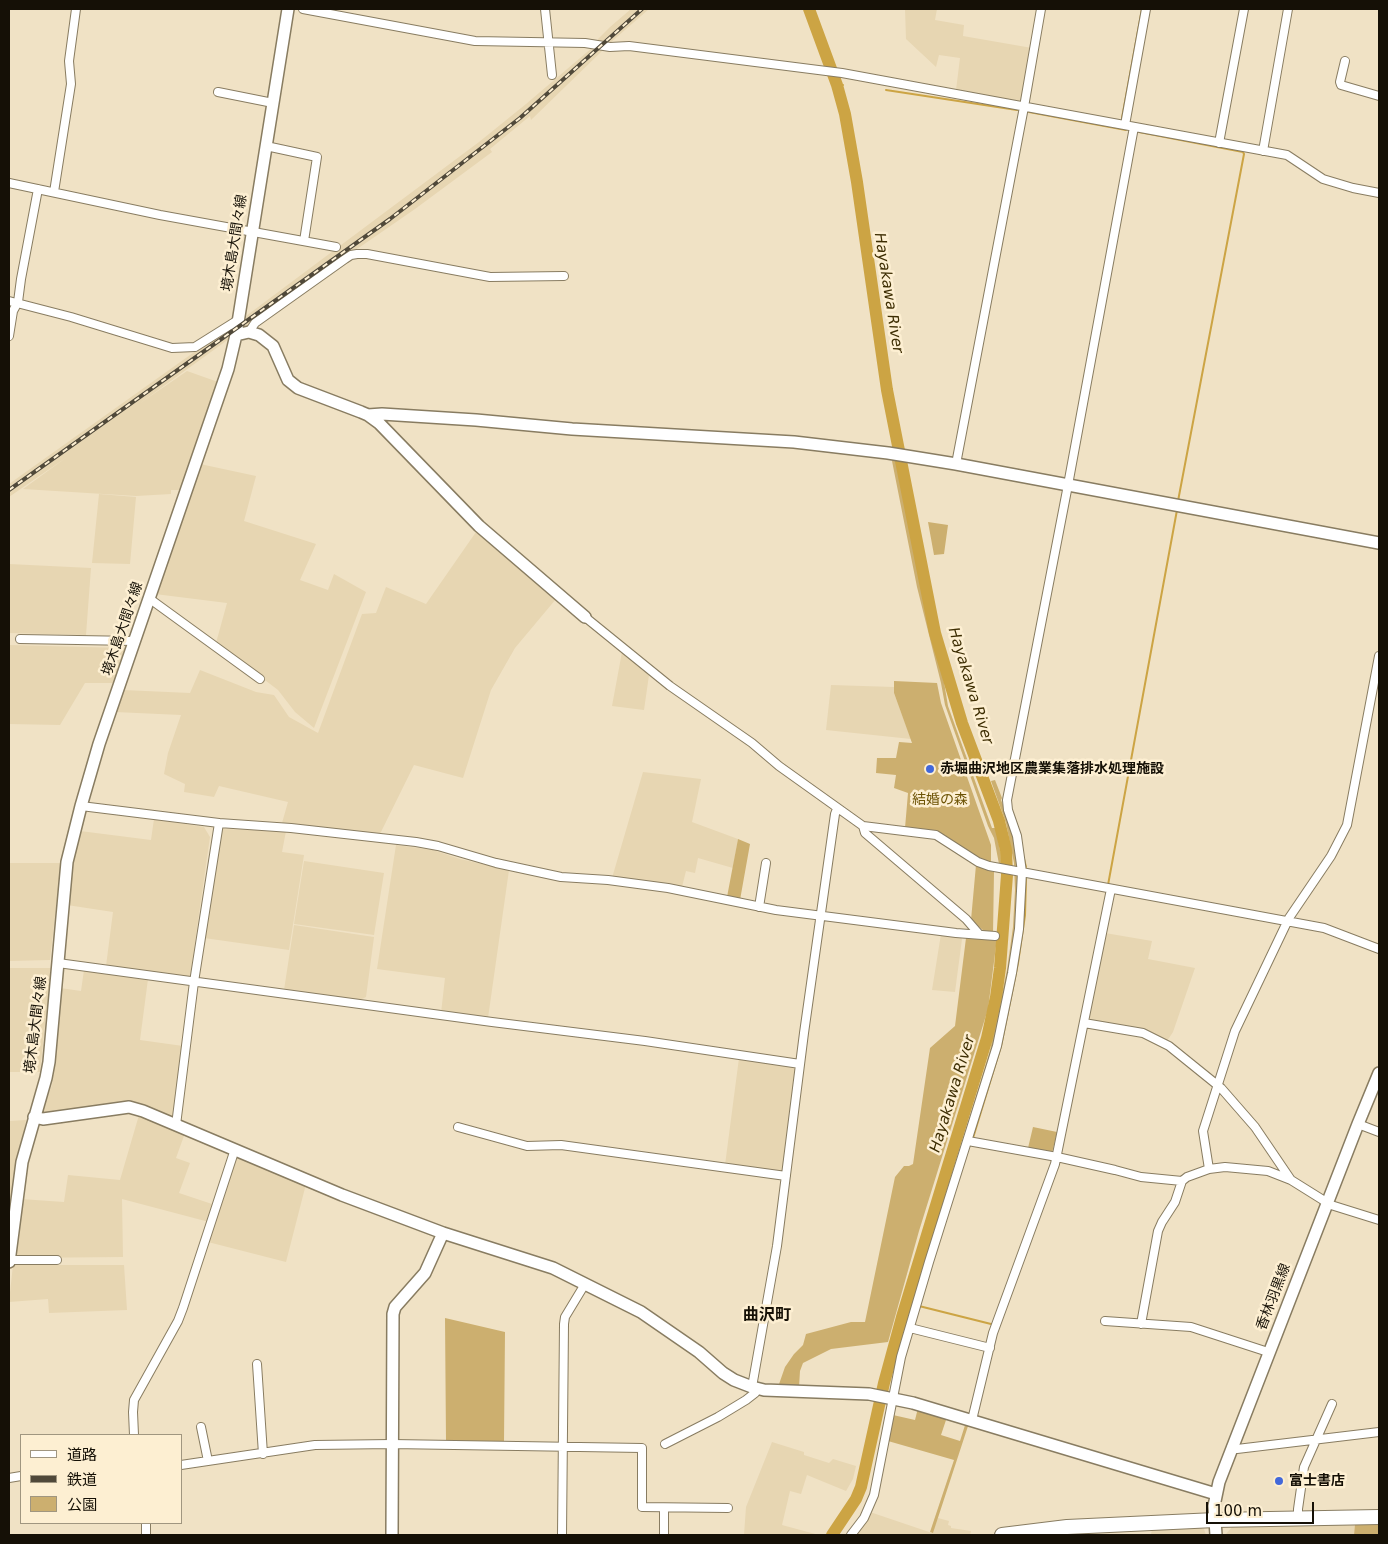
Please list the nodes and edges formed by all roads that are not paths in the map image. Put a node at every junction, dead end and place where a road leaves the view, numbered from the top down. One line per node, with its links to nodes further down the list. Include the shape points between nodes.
1 (76, 9): 23 (street, via 69,61 71,84)
2 (288, 9): 14 (street, 境木島大間々線)
3 (302, 9): 9 (street, via 475,41)
4 (545, 9): 9 (street)
5 (1041, 9): 15 (street)
6 (1146, 9): 16 (street)
7 (1244, 9): 18 (street)
8 (1288, 9): 20 (street)
9 (549, 42): 11 (street); 15 (street, via 629,46 822,70)
10 (1344, 61): 13 (street, via 1341,85)
11 (552, 75)
12 (218, 92): 14 (street)
13 (1379, 96)
14 (273, 103): 19 (street, 境木島大間々線)
15 (1024, 107): 16 (street); 36 (street)
16 (1125, 125): 17 (street)
17 (1134, 127): 18 (street); 37 (street)
18 (1219, 143): 20 (street)
19 (266, 146): 25 (street, 境木島大間々線); 26 (street, via 317,157)
20 (1263, 151): 24 (street, via 1287,155 1315,175 1334,183)
21 (9, 183): 22 (street)
22 (38, 189): 23 (street); 30 (street)
23 (54, 192): 25 (street)
24 (1379, 193)
25 (253, 231): 26 (street); 31 (street, 境木島大間々線)
26 (304, 241): 27 (street)
27 (336, 247)
28 (564, 276): 32 (street, via 490,277 367,254 351,255 255,323)
29 (9, 301): 30 (street)
30 (18, 302): 31 (street, via 172,348 195,347); 34 (street, via 13,311)
31 (238, 320): 33 (street, 境木島大間々線)
32 (249, 332): 33 (street); 35 (street, via 273,346 288,380 298,388)
33 (236, 335): 39 (street, 境木島大間々線, via 228,369)
34 (9, 336)
35 (368, 415): 36 (street, via 794,442); 40 (street, via 479,526)
36 (956, 464): 37 (street)
37 (1068, 485): 38 (street); 50 (street, via 1007,800 1016,836)
38 (1379, 544)
39 (150, 599): 42 (street, 境木島大間々線); 44 (street)
40 (585, 617): 46 (street, via 670,686 752,743)
41 (20, 639): 42 (street)
42 (135, 641): 45 (street, 境木島大間々線)
43 (1379, 656): 54 (street, via 1347,825 1331,856)
44 (260, 679)
45 (81, 806): 47 (street); 58 (street, 境木島大間々線, via 66,874)
46 (837, 809): 48 (street); 53 (street)
47 (219, 823): 52 (street, via 416,842 561,877 668,888); 59 (street)
48 (863, 826): 50 (street, via 932,834 978,862); 55 (street, via 865,833 966,919)
49 (766, 863): 52 (street)
50 (1019, 872): 51 (street); 69 (street, via 1021,908 1012,973 997,1046)
51 (1111, 889): 54 (street); 60 (street)
52 (759, 907): 53 (street)
53 (822, 915): 55 (street); 61 (street)
54 (1287, 922): 57 (street, via 1331,930); 63 (street, via 1235,1031)
55 (979, 934): 56 (street)
56 (995, 936)
57 (1379, 949)
58 (58, 963): 59 (street); 64 (street, 境木島大間々線, via 49,1062)
59 (194, 982): 61 (street); 66 (street)
60 (1084, 1023): 63 (street, via 1154,1037); 71 (street)
61 (800, 1064): 73 (street)
62 (1379, 1073): 65 (street, 香林羽黒線)
63 (1217, 1084): 72 (street, via 1203,1131); 74 (street, via 1255,1127)
64 (34, 1117): 66 (street, via 43,1119 129,1107); 80 (street, 境木島大間々線, via 22,1162)
65 (1358, 1124): 68 (street); 76 (street, 香林羽黒線)
66 (176, 1125): 70 (street)
67 (458, 1127): 73 (street, via 527,1146 561,1145)
68 (1379, 1132)
69 (968, 1141): 71 (street); 84 (street)
70 (235, 1150): 78 (street); 94 (street, via 183,1308 134,1400)
71 (1057, 1157): 75 (street, via 1141,1177); 85 (street)
72 (1210, 1169): 74 (street, via 1256,1169); 75 (street)
73 (786, 1176): 88 (street)
74 (1291, 1180): 76 (street)
75 (1182, 1181): 83 (street, via 1175,1202 1158,1231)
76 (1326, 1204): 77 (street); 86 (street, 香林羽黒線)
77 (1379, 1220)
78 (443, 1233): 81 (street, via 552,1268); 96 (street, via 425,1273 395,1307 393,1314)
79 (57, 1260): 80 (street)
80 (9, 1261)
81 (585, 1284): 88 (street, via 641,1312 699,1352 723,1373); 98 (street, via 564,1320)
82 (1105, 1321): 83 (street)
83 (1141, 1324): 86 (street, via 1191,1327)
84 (910, 1328): 85 (street); 89 (street)
85 (990, 1348): 91 (street)
86 (1268, 1352): 99 (street, 香林羽黒線)
87 (257, 1364): 100 (street)
88 (755, 1388): 89 (street, via 846,1392); 97 (street, via 756,1393 734,1407)
89 (892, 1399): 91 (street); 113 (street, via 874,1495 864,1518)
90 (1332, 1404): 95 (street)
91 (972, 1420): 103 (street)
92 (201, 1427): 101 (street)
93 (1379, 1432): 95 (street)
94 (134, 1434)
95 (1315, 1439): 99 (street); 107 (street, via 1302,1476)
96 (392, 1444): 98 (street); 100 (street, via 315,1445); 110 (street)
97 (666, 1444)
98 (563, 1446): 104 (street, via 642,1448 642,1507); 111 (street)
99 (1231, 1448): 103 (street, 香林羽黒線)
100 (263, 1454): 101 (street)
101 (208, 1462): 102 (street)
102 (182, 1465)
103 (1216, 1494): 108 (street, 香林羽黒線)
104 (664, 1508): 105 (street); 112 (street)
105 (728, 1508)
106 (1379, 1517): 107 (highway)
107 (1298, 1518): 108 (highway)
108 (1214, 1520): 109 (highway); 115 (street, 香林羽黒線)
109 (1061, 1531): 114 (highway)
110 (392, 1535)
111 (562, 1535)
112 (664, 1535)
113 (851, 1535)
114 (1002, 1535)
115 (1216, 1535)

